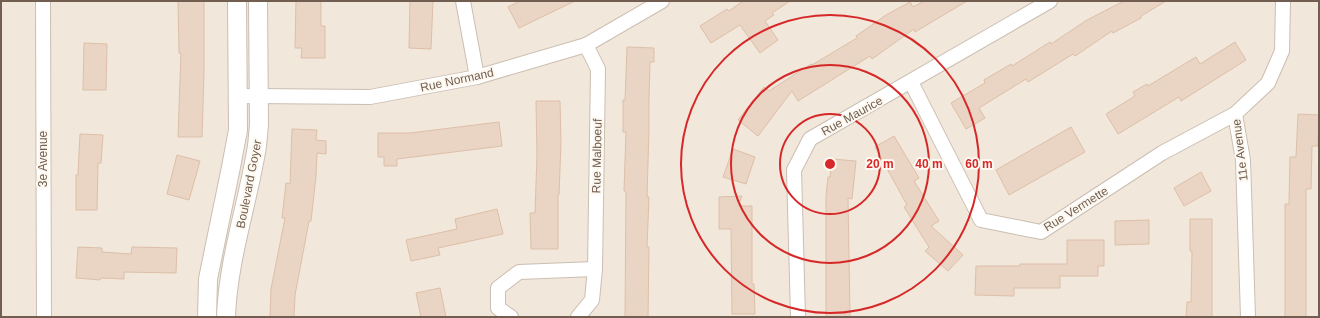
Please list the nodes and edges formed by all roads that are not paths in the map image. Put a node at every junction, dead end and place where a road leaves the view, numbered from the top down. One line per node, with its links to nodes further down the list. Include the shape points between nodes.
1 (43, 1): 15 (street, 3e Avenue)
2 (237, 1): 11 (street, Boulevard Goyer)
3 (258, 1): 12 (street, Boulevard Goyer)
4 (463, 1): 9 (street)
5 (662, 1): 8 (street, Rue Normand)
6 (1050, 1): 10 (street, Rue Maurice)
7 (1283, 1): 13 (street, 11e Avenue, via 1282,51 1268,83)
8 (586, 45): 9 (street, Rue Normand); 14 (street, Rue Malboeuf, via 598,69)
9 (476, 77): 12 (street, Rue Normand, via 370,97)
10 (911, 82): 13 (street, Rue Vermette, via 981,220 1041,232 1162,153); 20 (street, Rue Maurice, via 810,139 794,170)
11 (238, 96): 12 (street, Rue Normand); 16 (street, Boulevard Goyer, via 236,141 208,279)
12 (258, 97): 17 (street, Boulevard Goyer, via 258,146 230,276)
13 (1235, 114): 21 (street, 11e Avenue, via 1243,160)
14 (595, 269): 18 (street, via 519,272 498,288 498,308); 19 (street, Rue Malboeuf, via 592,300)
15 (44, 317)
16 (207, 317)
17 (226, 317)
18 (511, 317)
19 (578, 317)
20 (798, 317)
21 (1248, 317)

